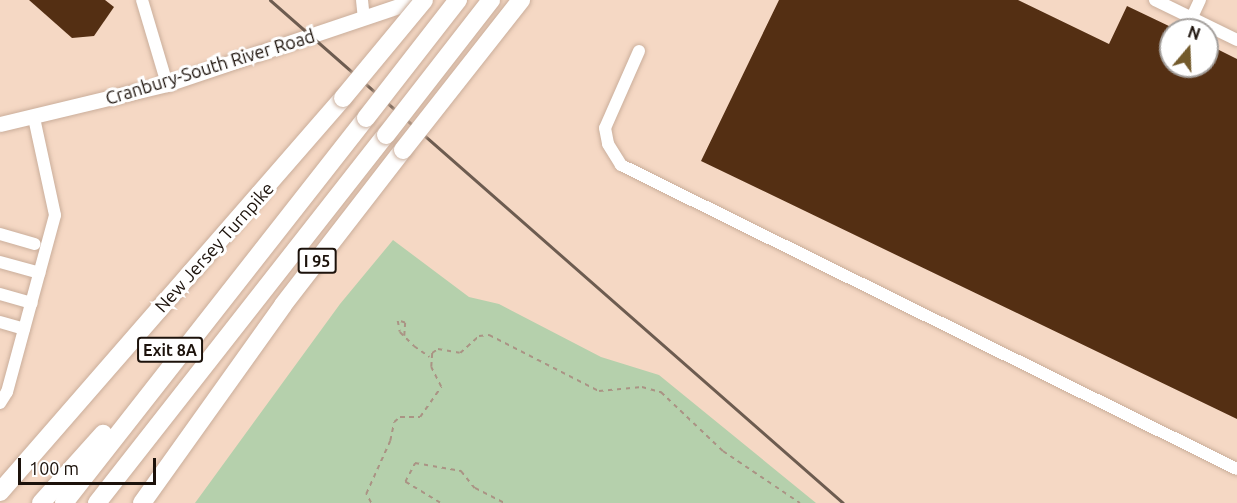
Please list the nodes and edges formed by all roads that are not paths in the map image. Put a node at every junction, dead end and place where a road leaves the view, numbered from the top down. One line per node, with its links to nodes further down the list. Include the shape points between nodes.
1 (142, 0): 14 (lane)
2 (362, 0): 11 (lane)
3 (417, 0): 11 (main road, Cranbury-South River Road)
4 (424, 0): 22 (highway, New Jersey Turnpike, bridge)
5 (458, 0): 17 (highway, New Jersey Turnpike, bridge)
6 (491, 0): 27 (highway, I 95, bridge)
7 (521, 0): 28 (highway, I 95, bridge)
8 (1155, 0): 10 (lane)
9 (1200, 0): 10 (lane)
10 (1192, 17): 12 (lane)
11 (364, 18): 14 (main road, Cranbury-South River Road)
12 (1237, 40)
13 (639, 51): 30 (lane, via 604,128 608,144 621,165)
14 (167, 84): 15 (main road, Cranbury-South River Road)
15 (34, 118): 16 (main road, Cranbury-South River Road); 21 (lane, via 55,215)
16 (0, 124)
17 (301, 199): 33 (highway, Exit 8A, via 226,281 98,441); 34 (highway, New Jersey Turnpike)
18 (0, 234): 19 (lane)
19 (35, 244)
20 (0, 262): 21 (lane)
21 (40, 273): 24 (lane)
22 (178, 287): 31 (highway, Exit 8A, via 100,363); 32 (highway, New Jersey Turnpike)
23 (0, 294): 24 (lane)
24 (32, 303): 26 (lane)
25 (0, 322): 26 (lane)
26 (24, 329): 29 (lane, via 7,392)
27 (227, 337): 35 (highway, I 95); 36 (highway)
28 (234, 373): 37 (highway, I 95); 38 (highway)
29 (0, 403)
30 (1237, 469)
31 (0, 478)
32 (0, 492)
33 (41, 503)
34 (64, 503)
35 (97, 503)
36 (111, 503)
37 (142, 503)
38 (153, 503)

